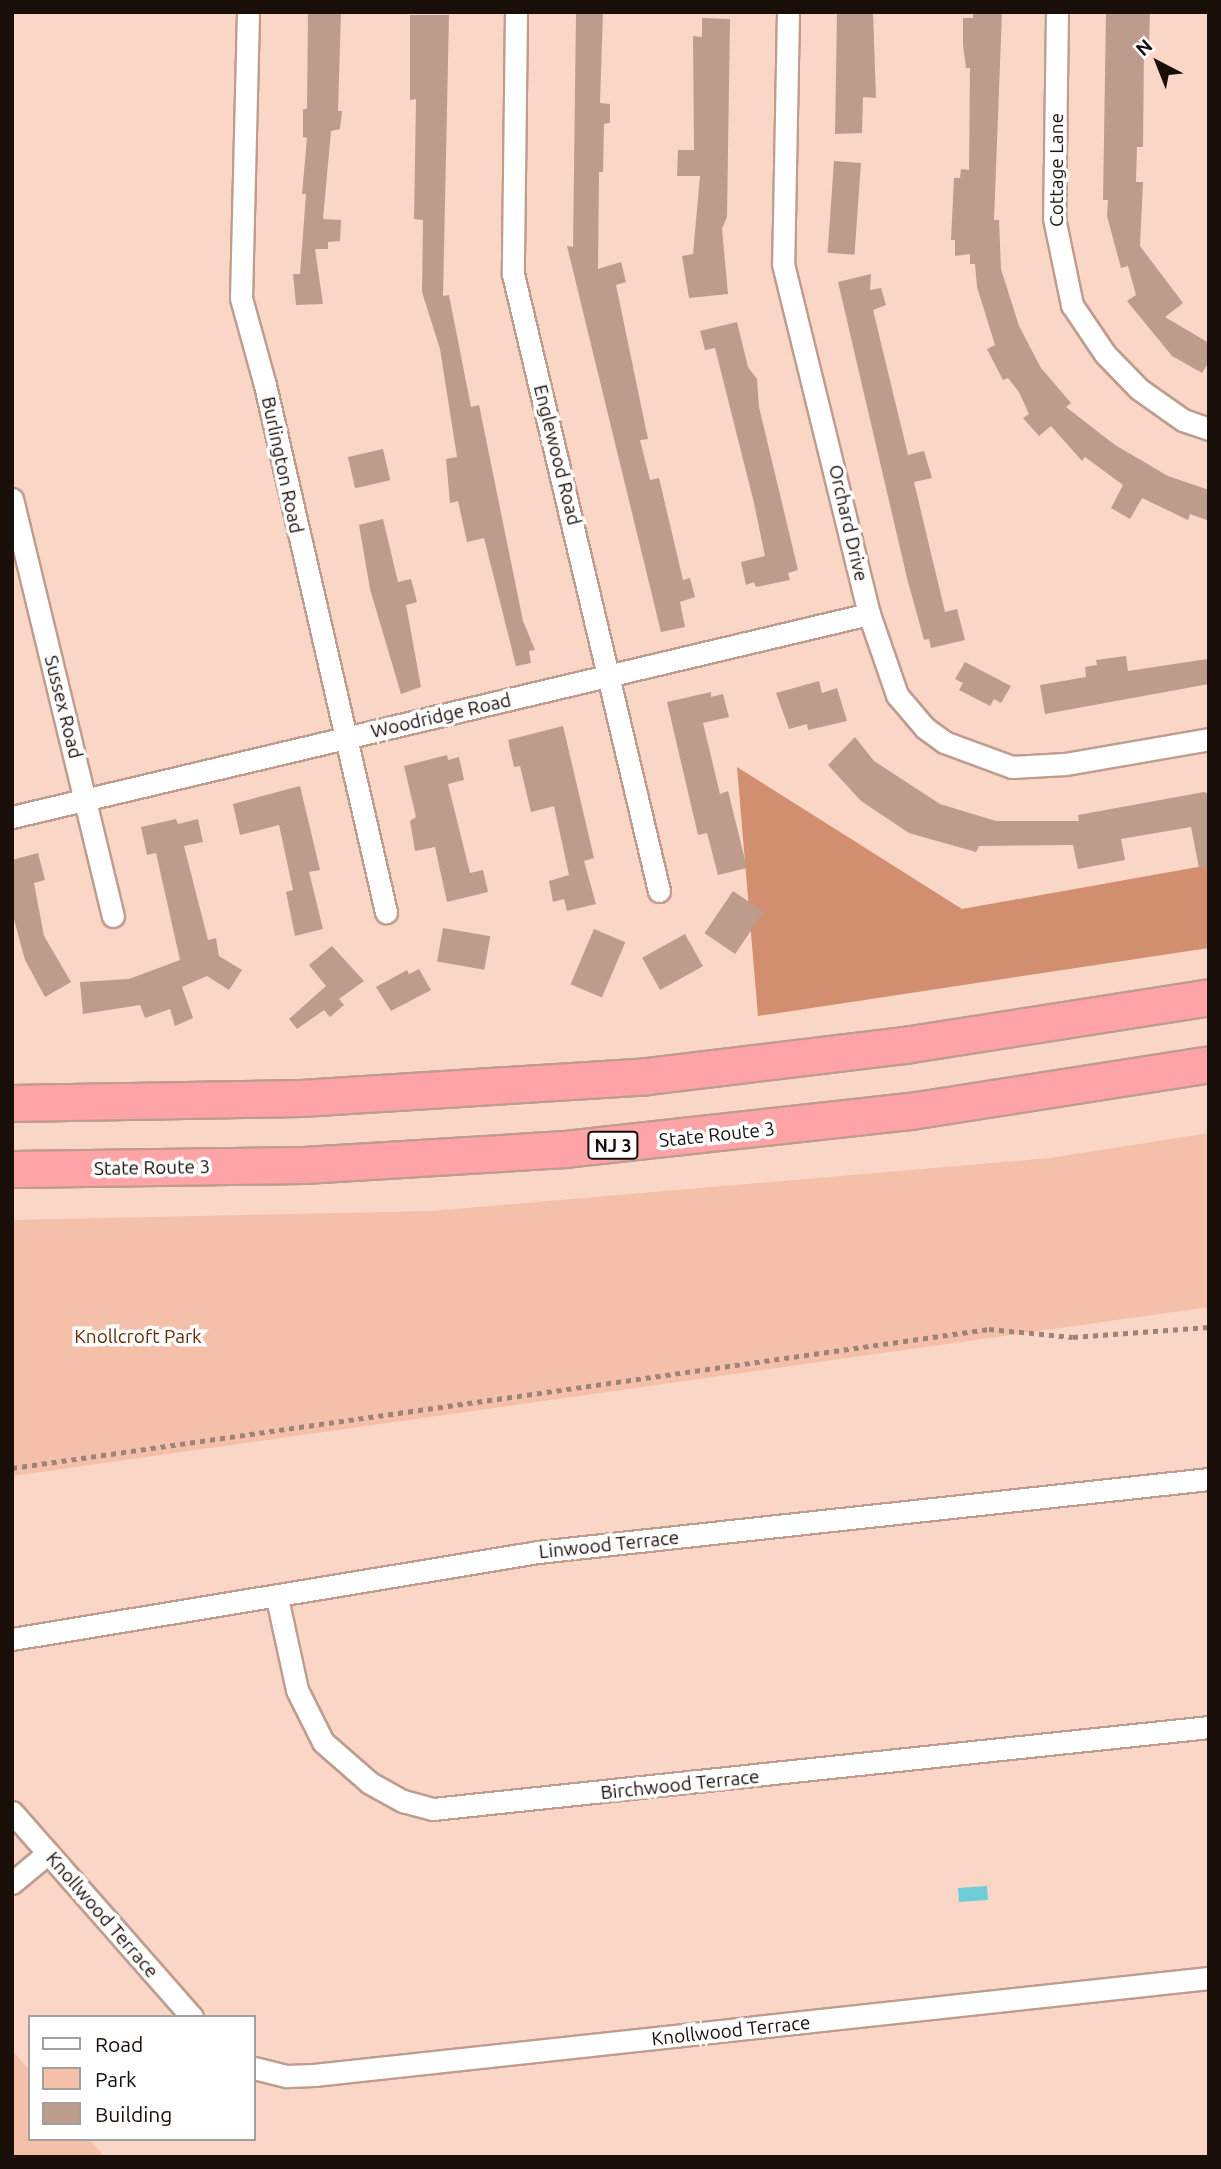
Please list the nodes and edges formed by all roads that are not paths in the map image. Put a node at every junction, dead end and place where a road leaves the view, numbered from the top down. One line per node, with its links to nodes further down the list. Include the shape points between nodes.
1 (248, 12): 9 (street, Burlington Road, via 241,298)
2 (516, 12): 8 (street, Englewood Road, via 513,274)
3 (788, 12): 7 (street, Orchard Drive, via 783,264)
4 (1057, 12): 5 (street, Cottage Lane, via 1055,218 1072,305 1105,354 1139,389 1182,420)
5 (1209, 429)
6 (12, 499): 11 (street, Sussex Road)
7 (869, 614): 8 (street, Woodridge Road); 10 (street, Orchard Drive, via 897,695 925,729 989,761 1012,767 1065,764)
8 (610, 675): 9 (street, Woodridge Road); 13 (street, Englewood Road)
9 (346, 738): 11 (street, Woodridge Road); 14 (street, Burlington Road)
10 (1209, 739)
11 (86, 800): 12 (street, Woodridge Road); 15 (street, Sussex Road)
12 (12, 817)
13 (659, 891)
14 (386, 912)
15 (113, 916)
16 (1209, 976): 18 (highway)
17 (1209, 997): 18 (highway)
18 (904, 1045): 20 (highway, via 659,1075 474,1089 227,1101)
19 (1209, 1063): 21 (highway, State Route 3 / NJ 3, via 898,1113 602,1146 304,1165)
20 (12, 1102)
21 (12, 1169)
22 (1209, 1479): 23 (street, Linwood Terrace, via 538,1552)
23 (277, 1598): 24 (street, Linwood Terrace); 25 (street, Birchwood Terrace, via 297,1690 323,1742 370,1783 403,1801 433,1809)
24 (12, 1639)
25 (1209, 1727)
26 (12, 1812): 27 (street, Knollwood Terrace)
27 (48, 1853): 28 (street); 30 (street, Knollwood Terrace)
28 (12, 1883)
29 (1209, 1978): 31 (street, Knollwood Terrace, via 314,2075 287,2076)
30 (190, 2015)
31 (256, 2068)

